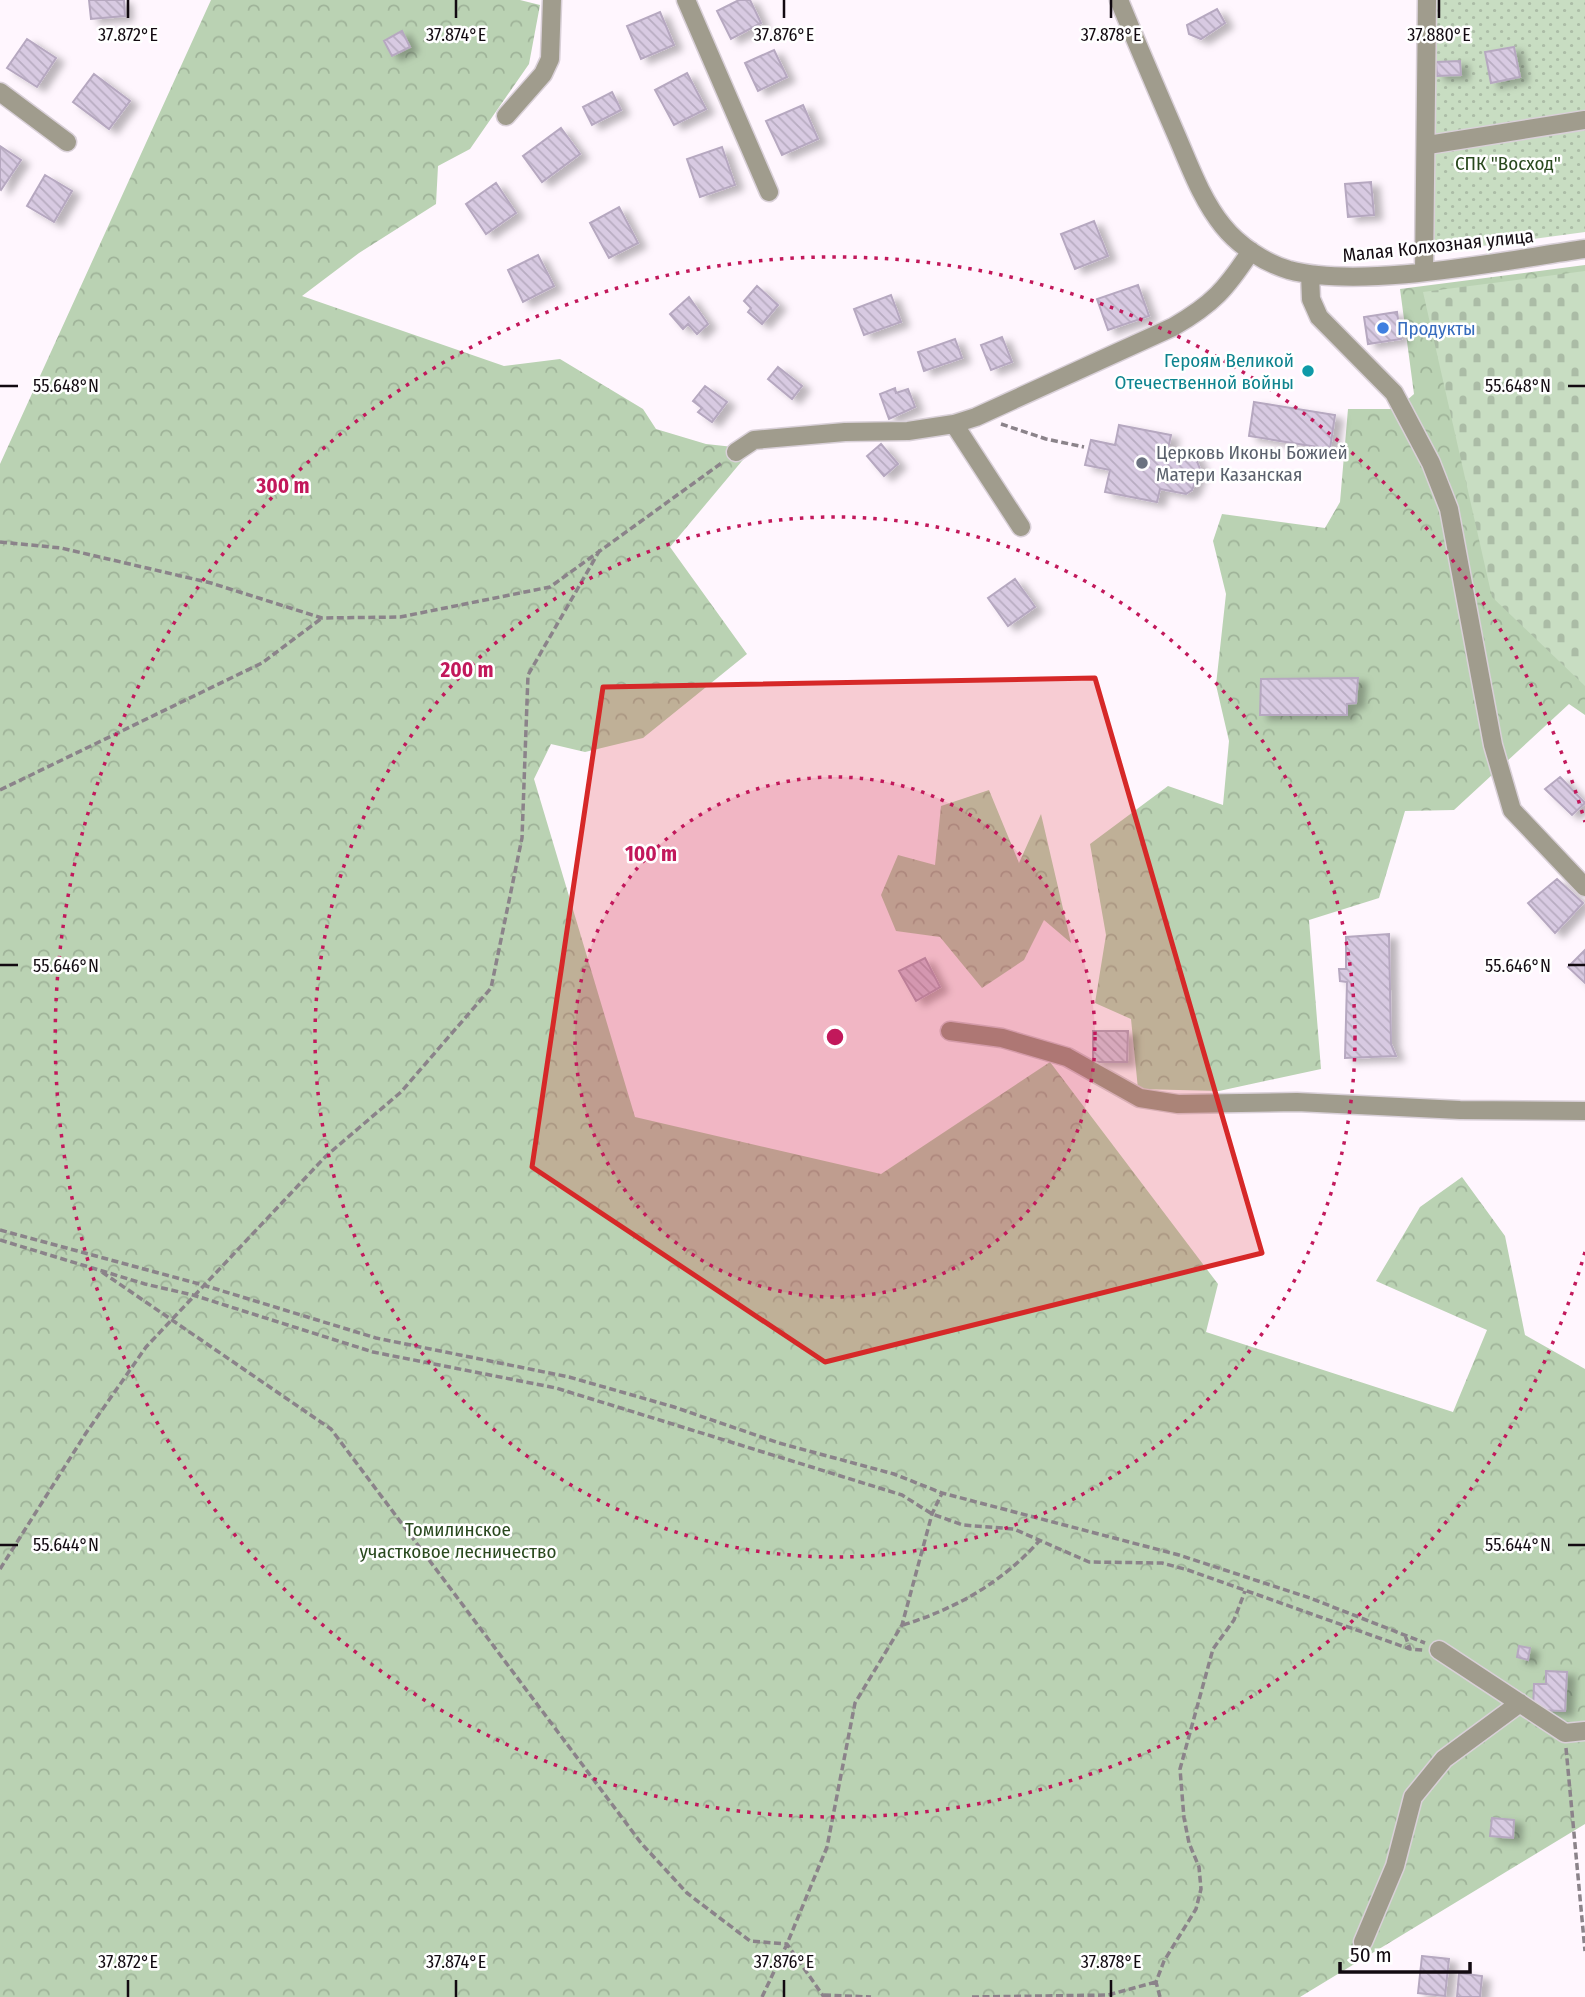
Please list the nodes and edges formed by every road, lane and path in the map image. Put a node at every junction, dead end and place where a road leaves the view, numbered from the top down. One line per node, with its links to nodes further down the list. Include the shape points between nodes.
1 (552, 0): 6 (street, via 550,59 543,74)
2 (686, 0): 10 (street)
3 (1119, 0): 12 (street, Малая Колхозная улица, via 1196,180 1223,226)
4 (1429, 1): 9 (street)
5 (0, 92): 8 (street)
6 (506, 116)
7 (1585, 120): 9 (street)
8 (67, 142)
9 (1428, 145): 13 (street)
10 (769, 192)
11 (1585, 249): 13 (street, Малая Колхозная улица)
12 (1251, 251): 14 (street, Малая Колхозная улица, via 1288,270); 15 (street, via 1219,296 1200,311)
13 (1424, 271): 14 (street, Малая Колхозная улица, via 1336,277)
14 (1310, 274): 24 (street, via 1311,299 1319,317 1394,393 1449,509 1493,745 1512,810)
15 (976, 416): 16 (street); 17 (path)
16 (954, 424): 18 (street, via 754,440); 19 (street)
17 (1084, 447)
18 (736, 452): 21 (path)
19 (1021, 527)
20 (0, 542): 22 (path, via 61,548 211,583)
21 (601, 548): 22 (path, via 550,587 400,617); 30 (path, via 528,676 522,838 491,988 401,1092 326,1156)
22 (322, 618): 23 (path, via 262,663)
23 (0, 790)
24 (1585, 887)
25 (950, 1031): 26 (street, via 1002,1038 1067,1057 1140,1098 1178,1104 1297,1102)
26 (1585, 1111)
27 (0, 1230): 30 (path)
28 (0, 1240): 29 (path)
29 (98, 1270): 31 (path); 32 (path)
30 (203, 1285): 31 (path); 33 (path, via 376,1338 596,1384 779,1443 894,1474)
31 (193, 1295): 32 (path); 34 (path, via 373,1352 556,1388 902,1495)
32 (170, 1319): 36 (path, via 86,1433); 46 (path, via 331,1429 641,1843 687,1894 751,1941)
33 (942, 1493): 34 (path); 39 (path, via 1179,1555)
34 (932, 1514): 35 (path, via 963,1525 1014,1529); 38 (path)
35 (1039, 1541): 37 (path, via 1089,1562 1162,1563); 38 (path, via 967,1600)
36 (0, 1569)
37 (1245, 1591): 40 (path); 48 (path, via 1234,1620 1213,1649 1180,1769 1188,1843 1199,1867 1201,1889 1196,1909)
38 (902, 1625): 46 (path, via 855,1703 827,1847)
39 (1405, 1635): 40 (path); 41 (path)
40 (1410, 1649): 41 (path)
41 (1437, 1651): 42 (street)
42 (1520, 1703): 44 (street); 45 (street, via 1444,1759 1413,1797 1395,1866)
43 (1585, 1731): 44 (street)
44 (1565, 1733): 47 (path)
45 (1363, 1942)
46 (787, 1944): 49 (path); 50 (path)
47 (1585, 1951)
48 (1156, 1982): 52 (path, via 1108,1995); 53 (path)
49 (824, 1996): 51 (path)
50 (762, 1997)
51 (871, 1997)
52 (972, 1997)
53 (1160, 1997)

